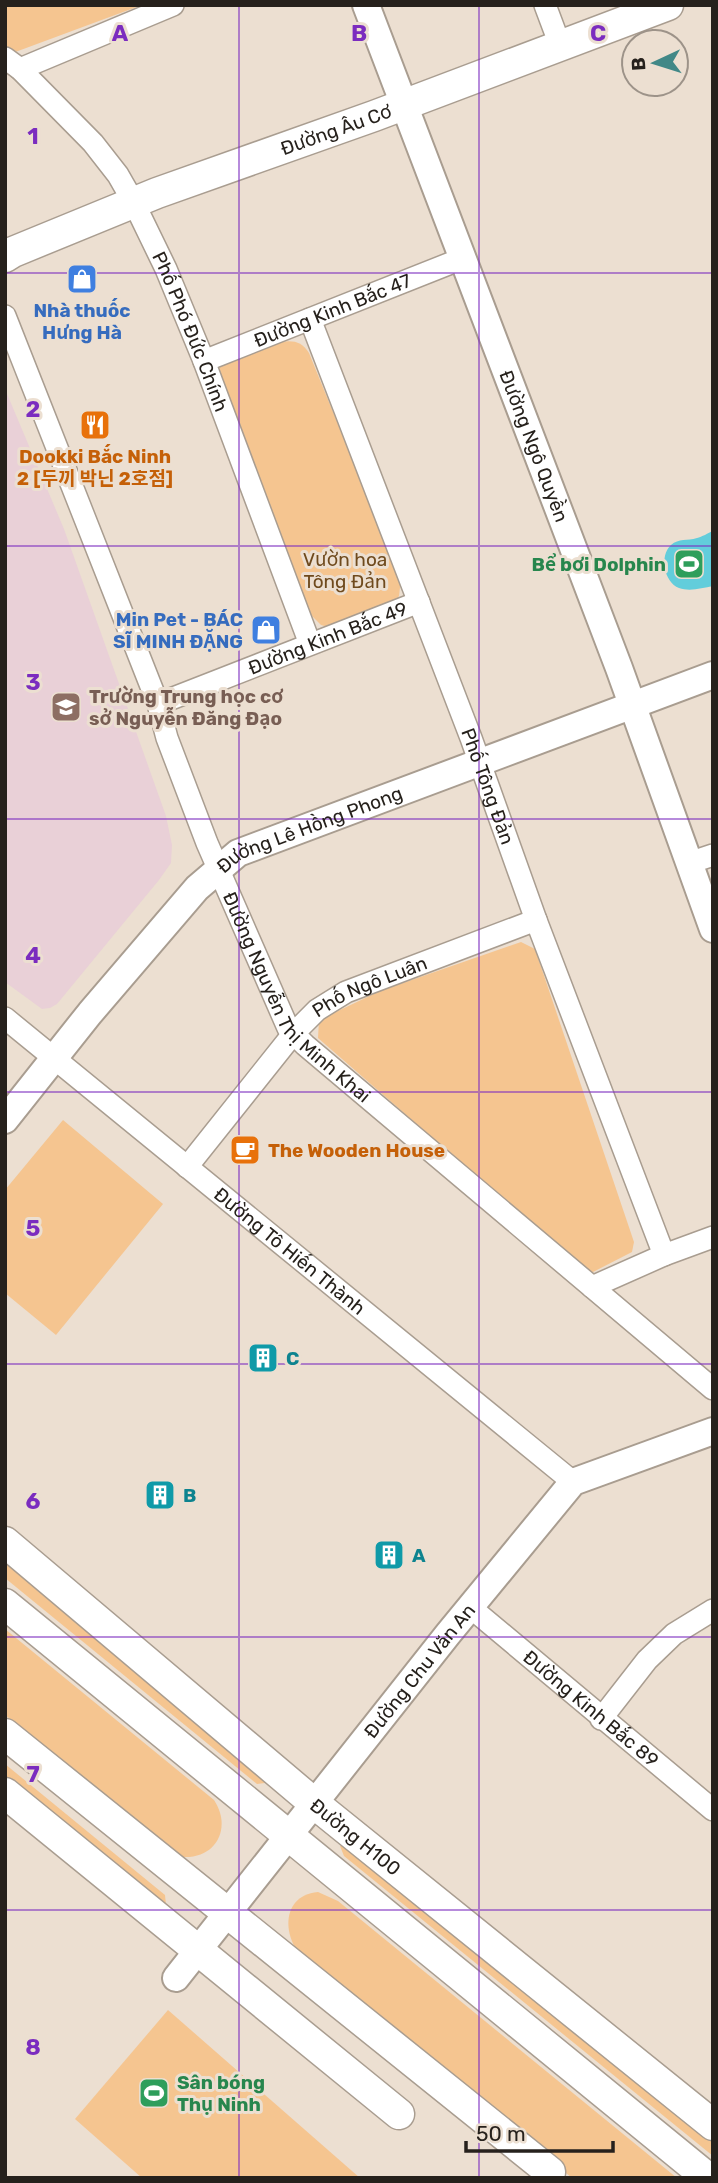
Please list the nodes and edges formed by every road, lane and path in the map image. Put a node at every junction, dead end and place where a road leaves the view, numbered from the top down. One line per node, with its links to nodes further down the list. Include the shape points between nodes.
1 (173, 5): 6 (street)
2 (366, 5): 7 (street, Đường Ngô Quyền)
3 (545, 5): 5 (street)
4 (668, 5): 5 (main road, Đường Âu Cơ)
5 (560, 45): 7 (main road, Đường Âu Cơ)
6 (13, 63): 8 (street, Phố Phó Đức Chính, via 93,143)
7 (403, 105): 8 (main road, Đường Âu Cơ); 10 (street, Đường Ngô Quyền)
8 (134, 203): 9 (main road, Đường Âu Cơ); 13 (street, Phố Phó Đức Chính)
9 (5, 257)
10 (461, 259): 12 (street, Đường Kinh Bắc 47); 18 (street, Đường Ngô Quyền)
11 (5, 316): 17 (street, Đường Nguyễn Thị Minh Khai)
12 (310, 319): 13 (street, Đường Kinh Bắc 47); 14 (street, Phố Tông Đản)
13 (204, 361): 15 (street, Phố Phó Đức Chính)
14 (419, 602): 15 (street, Đường Kinh Bắc 49); 19 (street, Phố Tông Đản)
15 (310, 644): 17 (street, Đường Kinh Bắc 49)
16 (713, 675): 18 (street, Đường Lê Hồng Phong)
17 (158, 704): 21 (street, Đường Nguyễn Thị Minh Khai)
18 (632, 704): 19 (street, Đường Lê Hồng Phong); 20 (street, Đường Ngô Quyền)
19 (480, 763): 21 (street, Đường Lê Hồng Phong, via 238,853); 22 (street, Phố Tông Đản)
20 (701, 859): 23 (street, Đường Ngô Quyền)
21 (218, 869): 25 (street, Đường Nguyễn Thị Minh Khai); 26 (street, Đường Lê Hồng Phong, via 117,980)
22 (536, 920): 25 (street, Phố Ngô Luân, via 341,995); 30 (street, Phố Tông Đản)
23 (713, 929)
24 (5, 1018): 26 (street, Đường Tô Hiến Thành)
25 (293, 1034): 28 (street, Phố Ngô Luân); 31 (street, Đường Nguyễn Thị Minh Khai)
26 (55, 1058): 27 (street, Đường Lê Hồng Phong); 28 (street, Đường Tô Hiến Thành)
27 (5, 1120)
28 (187, 1167): 34 (street, Đường Tô Hiến Thành)
29 (713, 1237): 30 (street)
30 (663, 1255): 31 (street)
31 (592, 1287): 32 (street, Đường Nguyễn Thị Minh Khai)
32 (713, 1389)
33 (713, 1431): 34 (street)
34 (573, 1482): 37 (street, Đường Chu Văn An)
35 (5, 1542): 42 (main road, Đường H100)
36 (5, 1604): 44 (main road)
37 (470, 1607): 39 (street, Đường Kinh Bắc 89); 42 (street, Đường Chu Văn An)
38 (713, 1609): 39 (street, via 674,1634 647,1660)
39 (601, 1719): 43 (street, Đường Kinh Bắc 89)
40 (5, 1734): 45 (main road)
41 (5, 1794): 46 (main road)
42 (315, 1804): 44 (street, Đường Chu Văn An); 49 (main road, Đường H100)
43 (713, 1810)
44 (289, 1836): 45 (street, Đường Chu Văn An); 51 (main road)
45 (227, 1914): 46 (street, Đường Chu Văn An); 50 (main road)
46 (198, 1951): 47 (street, Đường Chu Văn An); 48 (main road)
47 (176, 1979)
48 (399, 2114)
49 (713, 2125)
50 (550, 2172)
51 (708, 2178)

